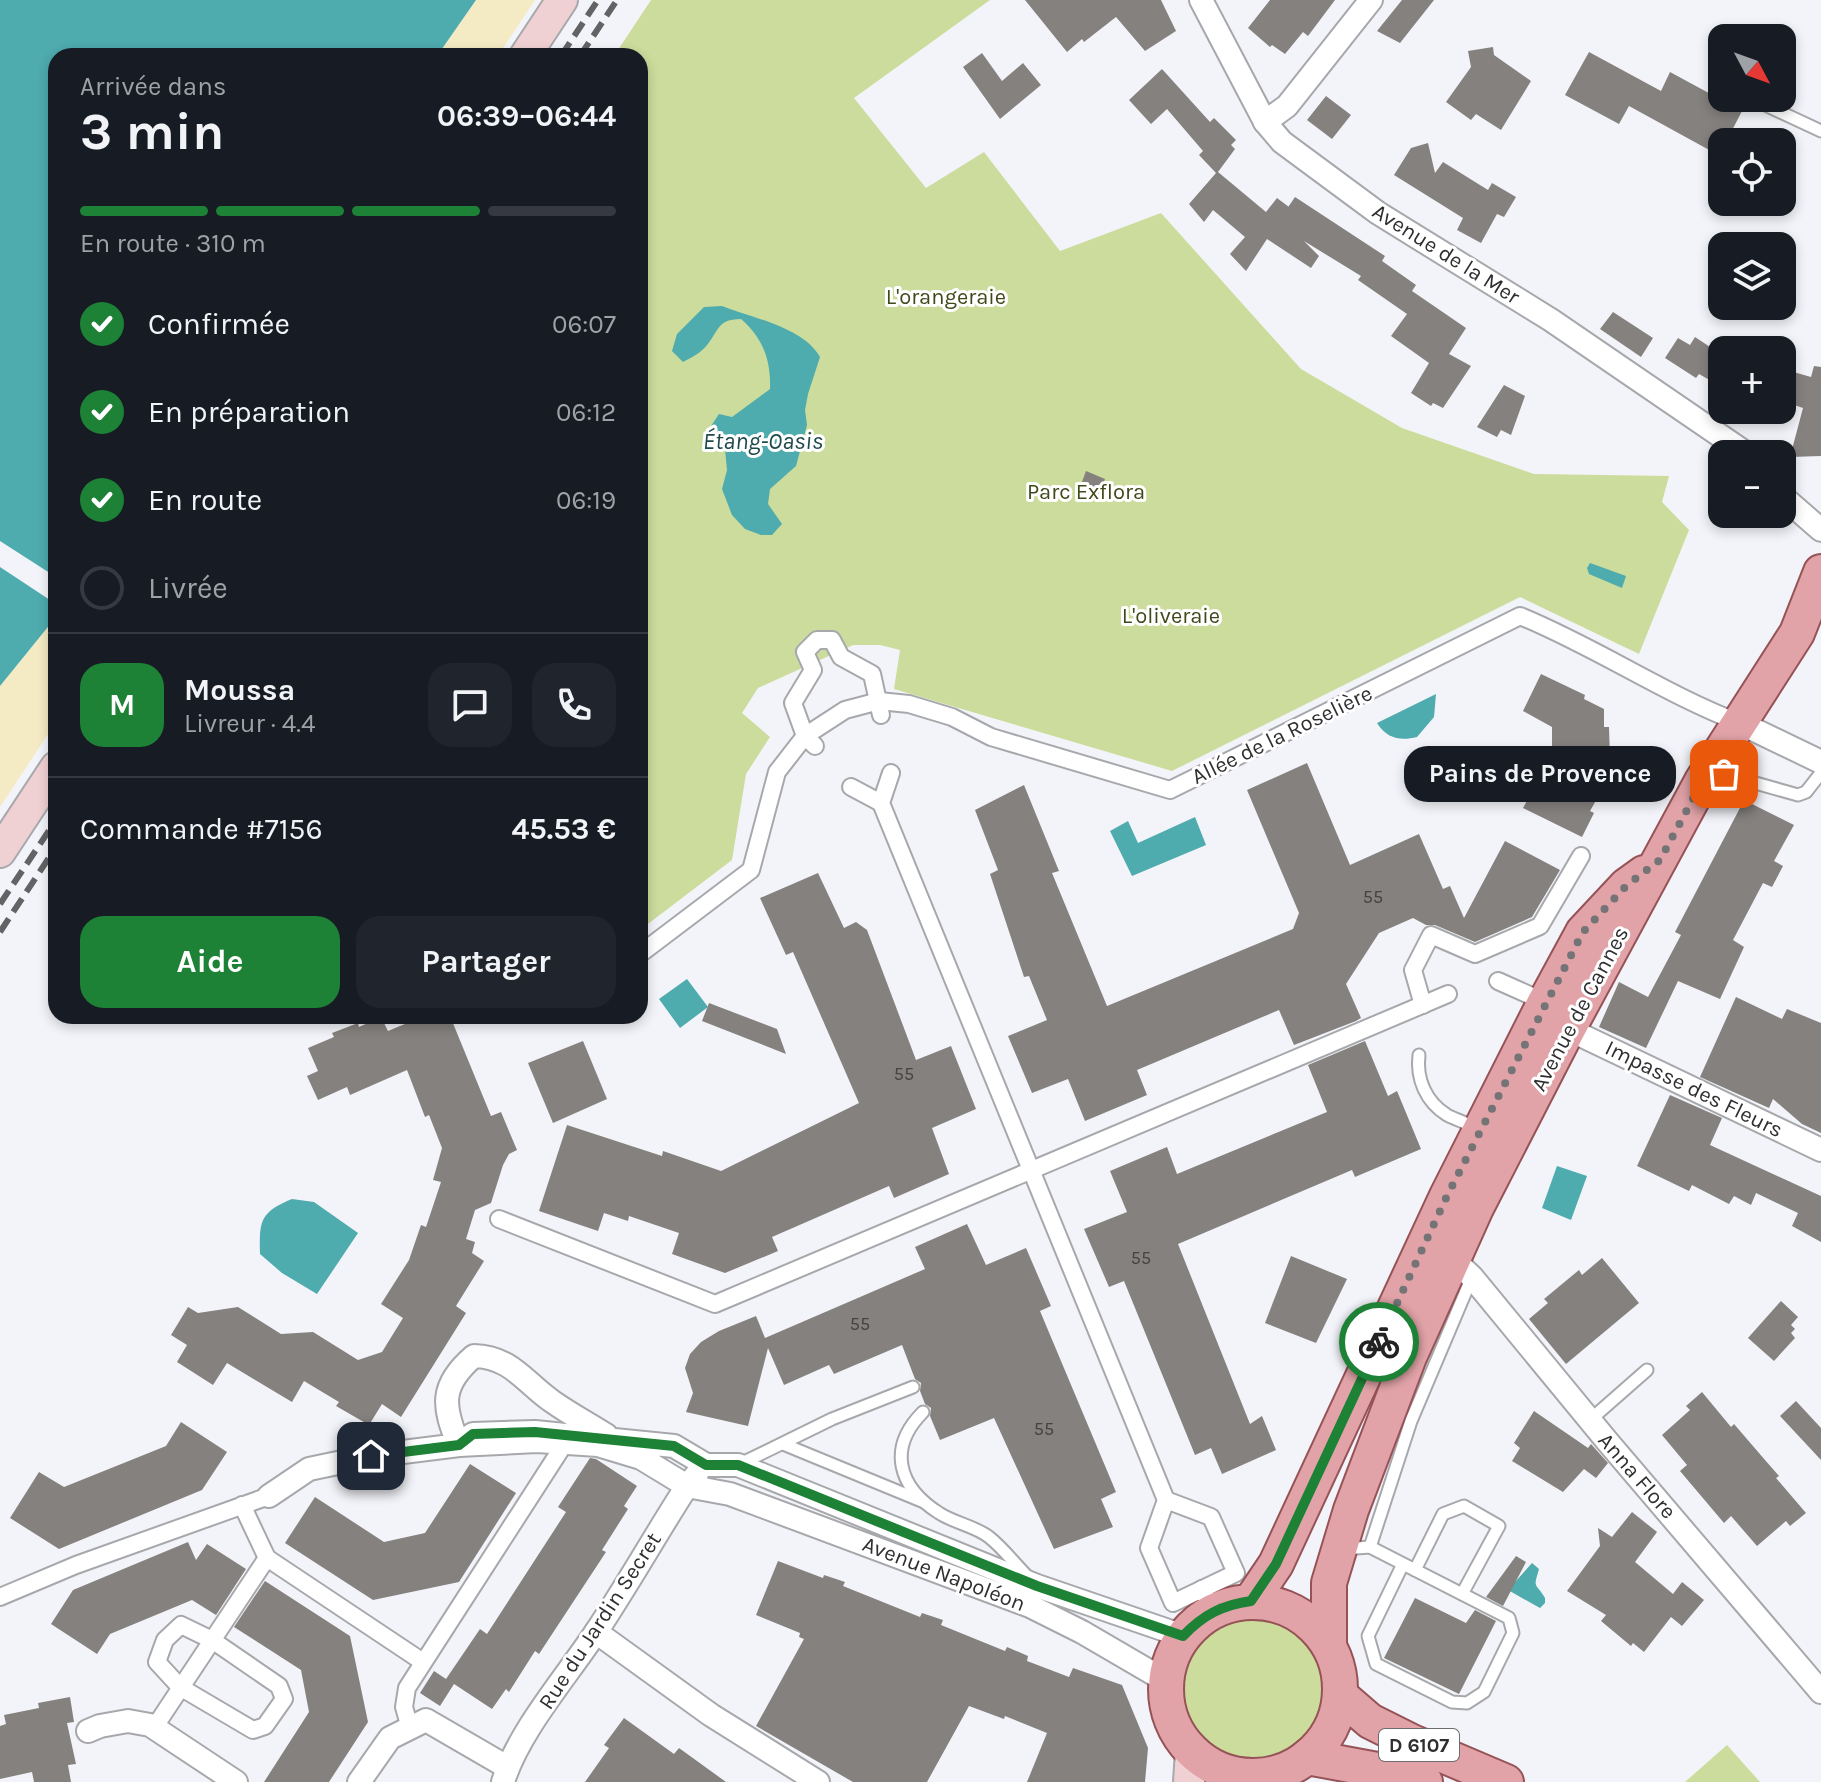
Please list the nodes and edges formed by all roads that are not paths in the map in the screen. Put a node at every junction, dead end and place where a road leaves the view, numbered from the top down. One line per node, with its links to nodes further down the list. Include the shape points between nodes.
1 (562, 0): 4 (main road)
2 (1201, 0): 6 (street, Avenue de la Mer)
3 (1371, 0): 6 (street, via 1287,106)
4 (530, 48)
5 (1780, 112): 7 (lane)
6 (1265, 122): 8 (street, Avenue de la Mer, via 1282,142 1378,213 1551,320)
7 (1821, 131)
8 (1727, 440)
9 (1796, 508): 10 (street)
10 (1821, 530)
11 (1821, 572): 13 (main road, via 1797,633)
12 (880, 708): 13 (street, Allée de la Roselière, via 909,704 991,737 1170,790 1520,616); 14 (street, Allée de la Roselière, via 845,710); 14 (street, via 872,674 841,657 832,640 817,640 805,652 813,670 793,703)
13 (1740, 723): 15 (street); 16 (main road)
14 (810, 741): 25 (street, Allée de la Roselière, via 777,772 751,870)
15 (1821, 762)
16 (1709, 769): 18 (lane, via 1798,795); 24 (main road)
17 (891, 773): 21 (street)
18 (1821, 773)
19 (48, 779): 22 (main road)
20 (851, 787): 21 (street)
21 (881, 803): 34 (street)
22 (0, 852)
23 (1581, 856): 29 (street, via 1540,926 1475,954 1431,935 1413,970)
24 (1660, 860): 28 (main road, Avenue de Cannes, via 1626,886 1583,932); 30 (main road, Avenue de Cannes)
25 (648, 948)
26 (1498, 981): 28 (street)
27 (1448, 994): 29 (street)
28 (1545, 1002): 33 (main road, Avenue de Cannes)
29 (1423, 1005): 34 (street)
30 (1568, 1029): 32 (street, Impasse des Fleurs); 33 (main road, Avenue de Cannes)
31 (1419, 1055): 33 (lane, via 1425,1095 1446,1114 1470,1125)
32 (1821, 1150)
33 (1483, 1161): 36 (main road, Avenue de Cannes); 62 (main road, Avenue de Cannes, via 1447,1196 1276,1564)
34 (1031, 1170): 35 (street, via 715,1304); 50 (street)
35 (499, 1219)
36 (1463, 1268): 40 (street, Anna Flore); 54 (main road, Avenue de Cannes, via 1409,1357 1351,1510)
37 (1647, 1370): 40 (lane)
38 (913, 1387): 43 (lane)
39 (923, 1412): 51 (lane, via 909,1425 900,1452 903,1475)
40 (1590, 1420): 71 (street, Anna Flore)
41 (611, 1438): 44 (street, via 473,1434); 44 (street, via 550,1401 492,1356 474,1356 447,1389 448,1419); 45 (street, via 674,1446)
42 (565, 1443): 44 (street); 47 (street, via 598,1445 641,1458); 68 (street)
43 (783, 1444): 46 (lane); 51 (lane)
44 (459, 1445): 49 (street, via 309,1469)
45 (706, 1465): 46 (street, Avenue Napoléon); 47 (street, Rue du Jardin Secret)
46 (738, 1465): 48 (street, Avenue Napoléon)
47 (687, 1486): 53 (street, Avenue Napoléon); 63 (street, Rue du Jardin Secret)
48 (794, 1488): 53 (street); 58 (street, Avenue Napoléon)
49 (269, 1496): 52 (street)
50 (1166, 1500): 61 (street, via 1149,1548 1173,1603); 61 (street, via 1211,1517 1236,1573)
51 (924, 1502): 58 (lane, via 988,1536)
52 (242, 1505): 55 (street); 60 (street)
53 (783, 1513): 66 (street, Avenue Napoléon, via 1030,1606)
54 (1354, 1548): 56 (lane); 67 (main road, Avenue de Cannes, via 1329,1583)
55 (267, 1558): 65 (street); 68 (street)
56 (1403, 1564): 57 (lane); 59 (lane, via 1368,1636 1376,1664 1452,1702 1467,1703 1484,1692 1513,1633 1509,1618)
57 (1415, 1570): 59 (lane); 59 (lane, via 1443,1514 1464,1506 1499,1526)
58 (1037, 1586): 64 (street, Avenue Napoléon)
59 (1462, 1594)
60 (0, 1597)
61 (1208, 1600): 62 (main road); 64 (main road, via 1196,1622)
62 (1251, 1601): 67 (main road, via 1296,1612)
63 (596, 1632): 78 (street, Rue du Jardin Secret); 82 (street, via 711,1715)
64 (1170, 1632): 66 (street, via 1128,1630); 69 (main road, via 1172,1657)
65 (212, 1640): 70 (street); 70 (street, via 181,1625 165,1640 157,1662); 70 (street, via 279,1686 284,1699 265,1726 253,1730)
66 (1101, 1643): 69 (street, Avenue Napoléon)
67 (1329, 1645): 72 (main road)
68 (423, 1662): 74 (street, via 407,1688 404,1707)
69 (1166, 1681): 77 (main road, via 1167,1707)
70 (180, 1687): 73 (street)
71 (1821, 1692)
72 (1340, 1695): 76 (main road, via 1330,1729); 84 (main road, D 6107, via 1370,1721)
73 (154, 1728): 75 (street, via 128,1721); 80 (street)
74 (410, 1728): 78 (street, via 426,1720); 81 (street, via 390,1738)
75 (88, 1731)
76 (1307, 1757): 79 (main road); 83 (main road, D 6107)
77 (1190, 1766): 79 (main road)
78 (505, 1774)
79 (1256, 1779)
80 (236, 1782)
81 (359, 1782)
82 (818, 1782)
83 (1425, 1782)
84 (1506, 1782)

